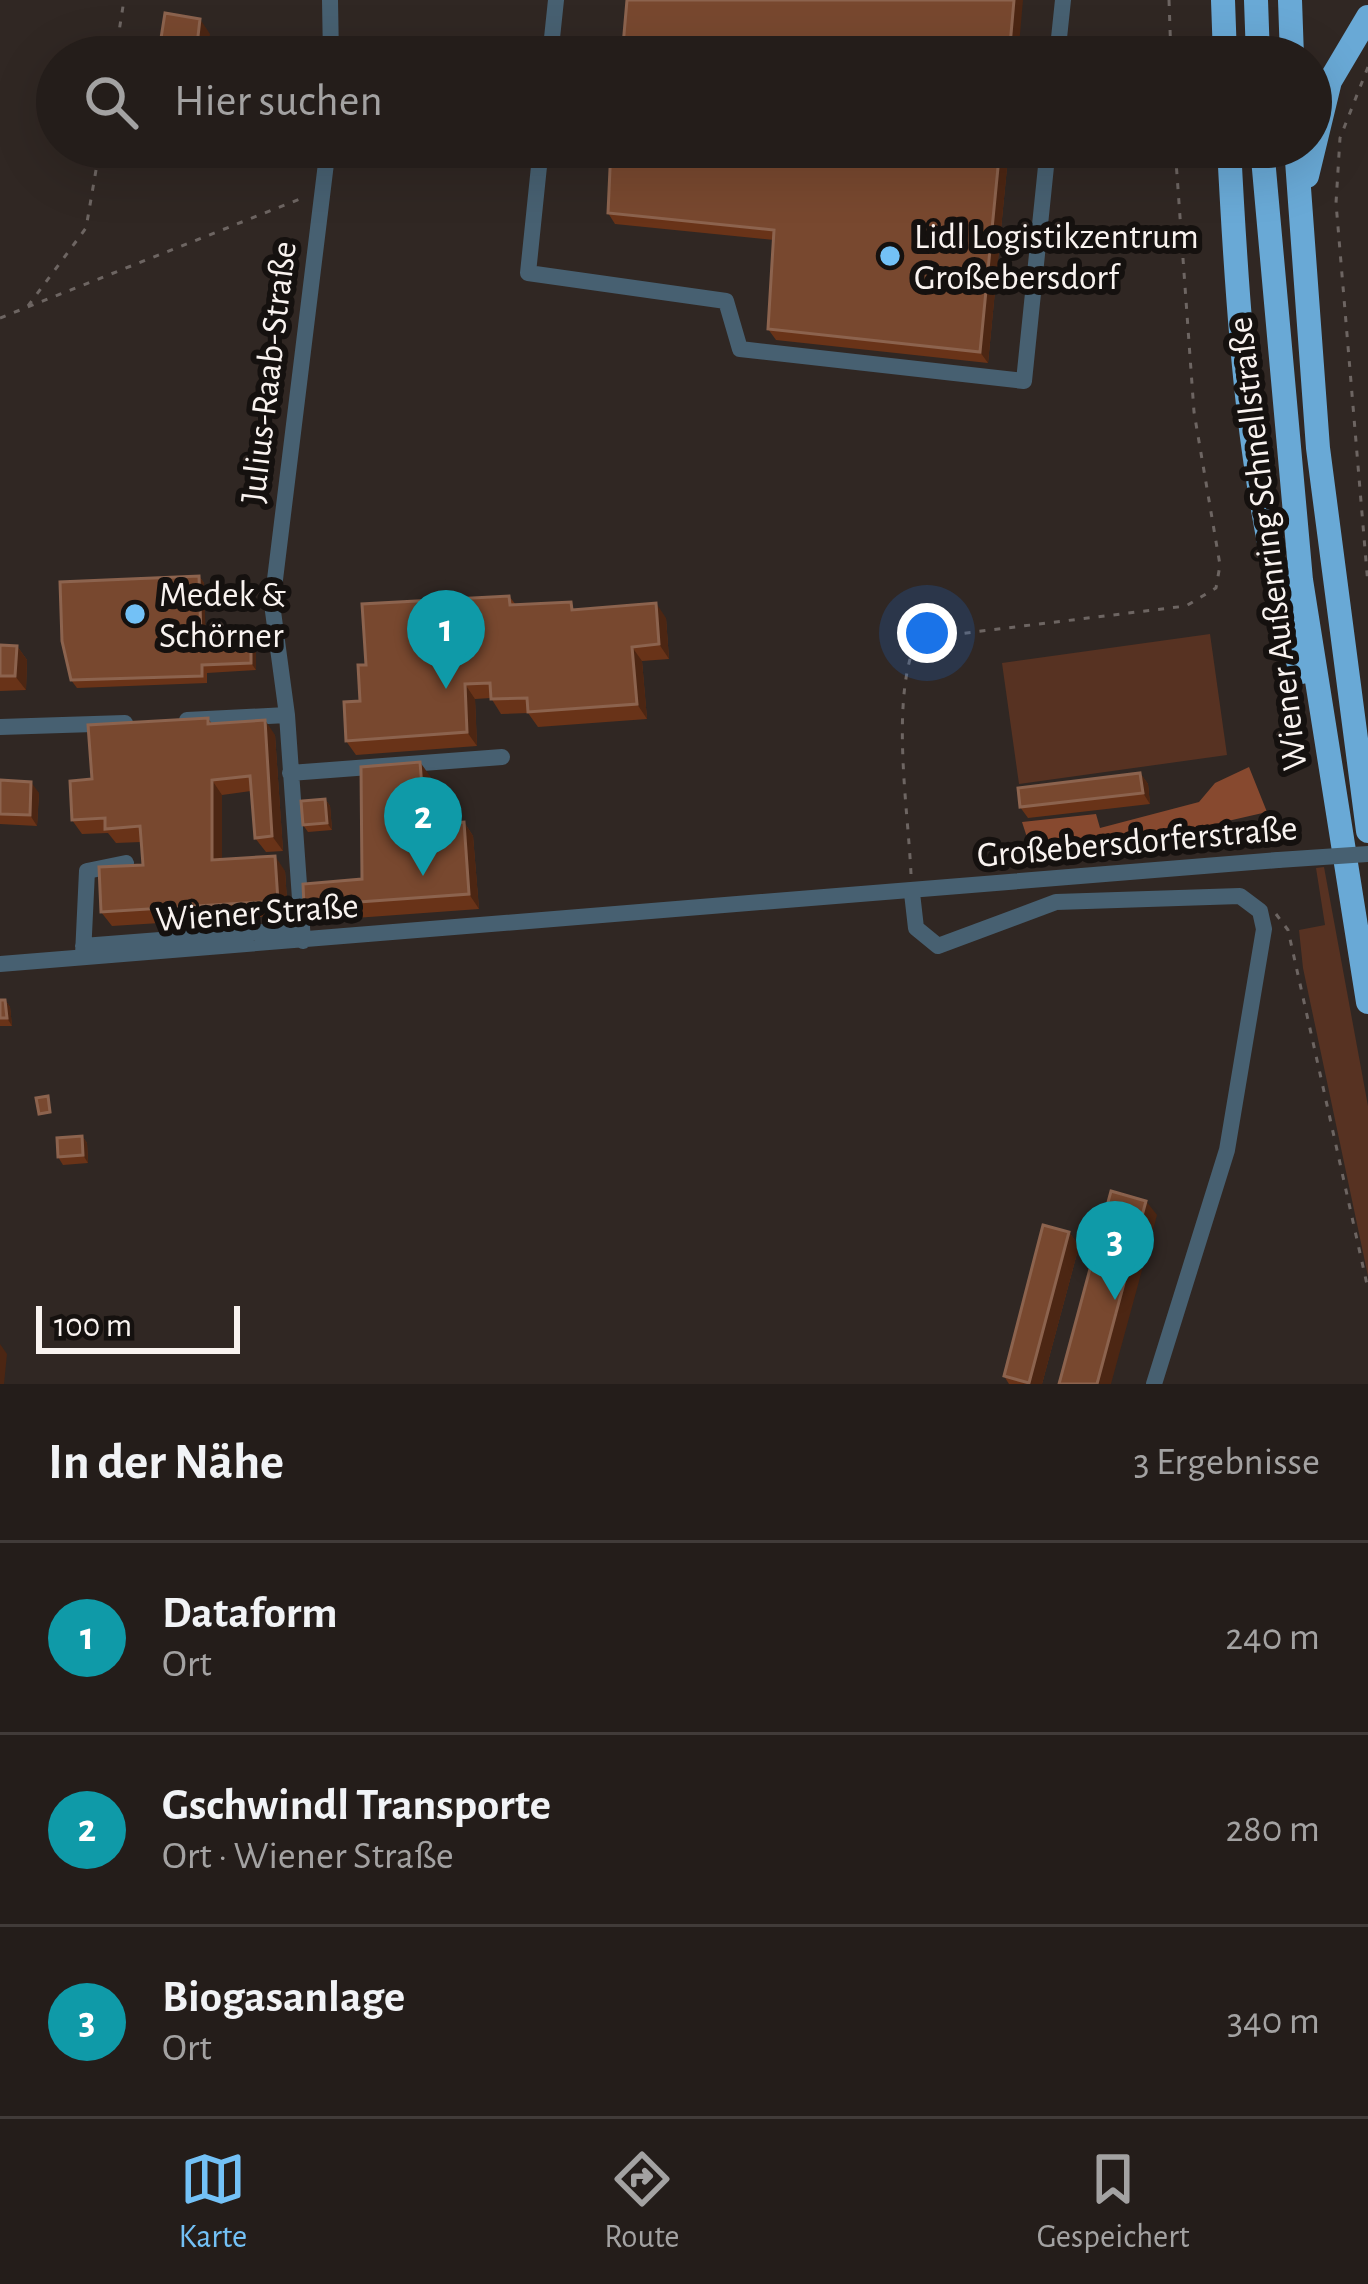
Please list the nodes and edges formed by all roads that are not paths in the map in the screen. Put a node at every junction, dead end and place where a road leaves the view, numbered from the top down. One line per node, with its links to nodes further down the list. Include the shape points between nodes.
1 (331, 0): 8 (street)
2 (556, 0): 9 (street)
3 (1063, 0): 10 (street)
4 (1223, 0): 11 (highway)
5 (1256, 0): 12 (highway)
6 (1290, 0): 13 (highway)
7 (1368, 16): 14 (highway)
8 (331, 36)
9 (552, 36)
10 (1059, 36)
11 (1224, 36)
12 (1257, 36)
13 (1291, 36)
14 (1332, 80)
15 (325, 168): 23 (street, Julius-Raab-Straße, via 272,604)
16 (539, 168): 17 (street, via 528,273 726,301 740,349 1024,381)
17 (1046, 168)
18 (1231, 168): 25 (highway, via 1252,442 1281,601)
19 (1264, 168): 25 (highway, Wiener Außenring Schnellstraße, via 1286,439)
20 (1297, 168): 22 (highway, Wiener Außenring Schnellstraße)
21 (1310, 168): 22 (highway)
22 (1300, 220): 28 (highway, Wiener Außenring Schnellstraße, via 1327,535)
23 (287, 715): 24 (street); 27 (street, Julius-Raab-Straße)
24 (0, 727)
25 (1325, 752): 36 (highway, Wiener Außenring Schnellstraße)
26 (502, 757): 27 (street)
27 (290, 773): 33 (street, Julius-Raab-Straße)
28 (1368, 831)
29 (1368, 854): 31 (street, Großebersdorferstraße, bridge)
30 (126, 862): 34 (street, via 87,871)
31 (912, 893): 32 (street, Großebersdorferstraße); 37 (street, via 916,928 938,946 1056,902 1240,896 1260,910 1264,929 1227,1150)
32 (591, 919): 33 (street, Wiener Straße)
33 (302, 935): 34 (street, Wiener Straße)
34 (83, 952): 35 (street, Wiener Straße)
35 (0, 964)
36 (1368, 1002)
37 (1154, 1384)

